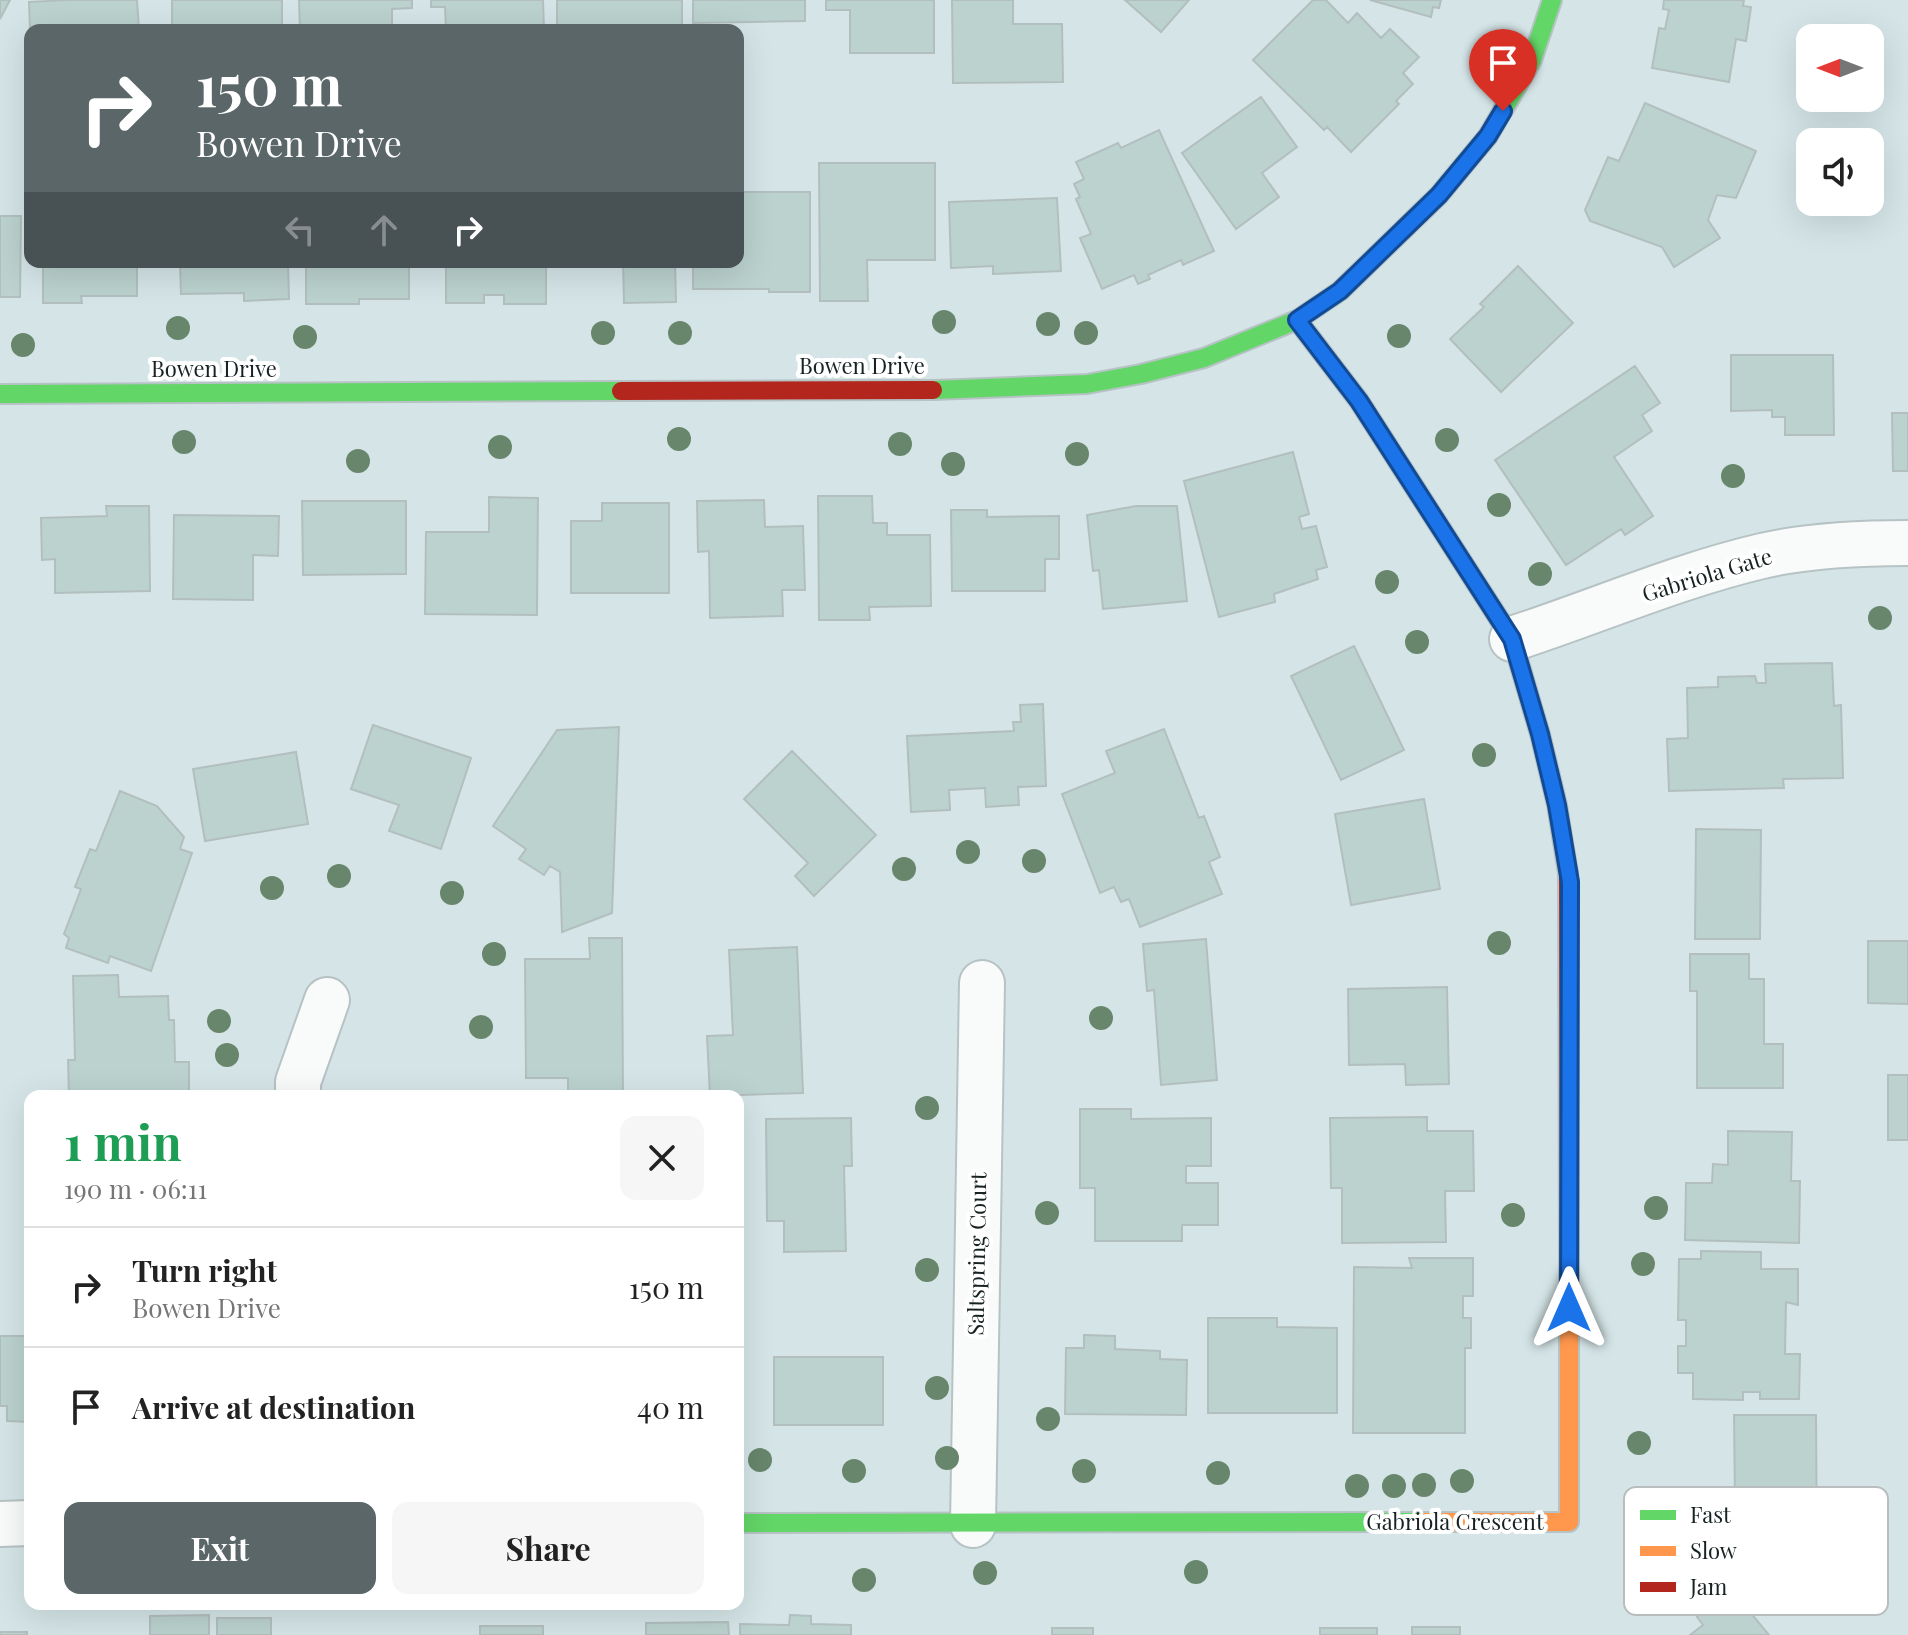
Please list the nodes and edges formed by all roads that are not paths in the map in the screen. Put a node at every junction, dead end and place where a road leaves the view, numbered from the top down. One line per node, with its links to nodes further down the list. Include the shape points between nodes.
1 (1552, 0): 2 (street, Bowen Drive, via 1532,60 1488,136 1439,195 1340,291)
2 (1297, 320): 3 (street, Bowen Drive, via 1204,358 1141,374 1087,384 1002,389); 5 (street, Gabriola Crescent, via 1359,401)
3 (0, 394)
4 (1908, 543): 5 (street, Gabriola Gate, via 1826,546 1763,556)
5 (1512, 639): 12 (street, Gabriola Crescent, via 1557,805 1570,882 1569,1522)
6 (982, 983): 12 (street, Saltspring Court)
7 (327, 1000): 8 (street)
8 (298, 1090)
9 (24, 1523): 11 (street)
10 (744, 1523): 12 (street, Gabriola Crescent)
11 (0, 1524)
12 (973, 1525)

